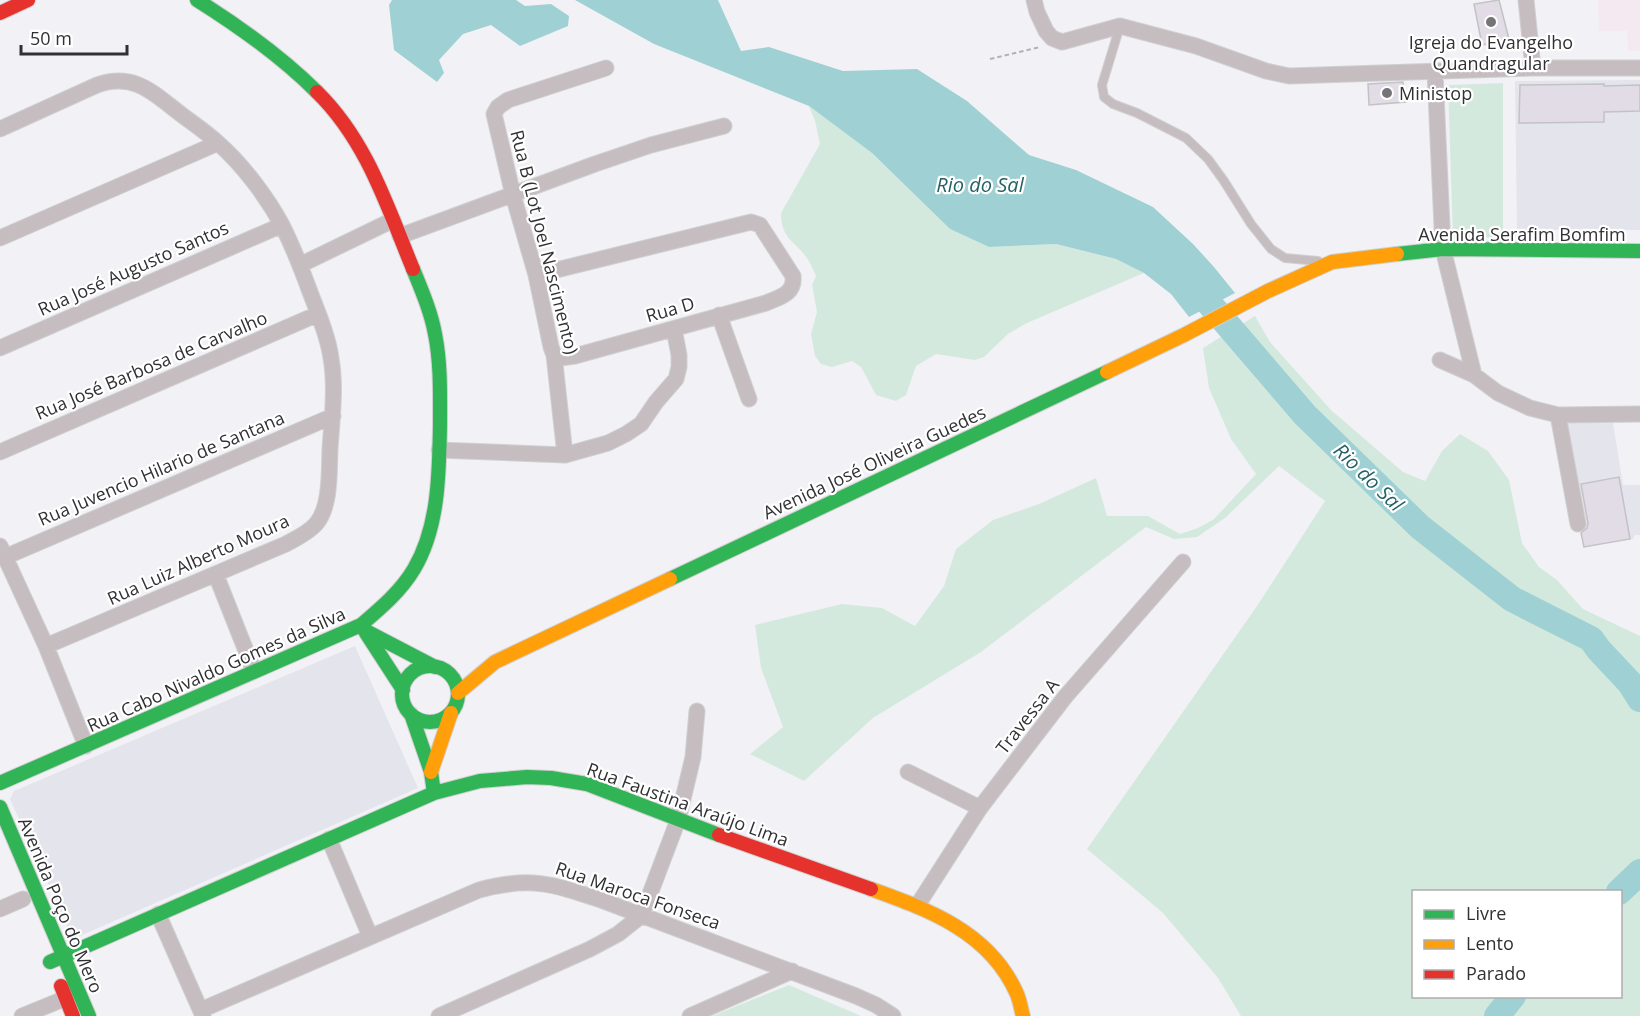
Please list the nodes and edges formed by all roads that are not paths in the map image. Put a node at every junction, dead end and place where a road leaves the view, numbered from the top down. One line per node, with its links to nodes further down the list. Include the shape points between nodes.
1 (28, 0): 5 (street)
2 (197, 0): 15 (street, Rua Cabo Nivaldo Gomes da Silva, via 272,52 328,104 356,140)
3 (1034, 0): 6 (street, via 1046,31 1062,42)
4 (1526, 0): 8 (street)
5 (0, 13)
6 (1120, 26): 10 (street, via 1289,76); 21 (lane, via 1102,85 1104,97 1186,138 1208,159 1271,249 1285,258)
7 (606, 68): 14 (street, Rua B (Lot Joel Nascimento), via 508,100 496,110)
8 (1533, 68): 9 (street); 10 (street)
9 (1640, 68)
10 (1435, 72): 19 (street)
11 (724, 126): 14 (street, via 651,145)
12 (0, 129): 13 (street, Rua Luiz Alberto Moura, via 97,85 124,80 153,93)
13 (218, 143): 16 (street, Rua Luiz Alberto Moura, via 251,179); 18 (street)
14 (513, 195): 17 (street); 23 (street, Rua B (Lot Joel Nascimento))
15 (393, 220): 17 (street, Rua Cabo Nivaldo Gomes da Silva); 22 (street)
16 (282, 225): 22 (street, Rua Luiz Alberto Moura); 28 (street, Rua José Augusto Santos)
17 (400, 236): 36 (street, Rua Cabo Nivaldo Gomes da Silva, via 435,332 441,370)
18 (0, 238)
19 (1443, 249): 20 (street, Avenida Serafim Bomfim); 21 (street, Avenida Serafim Bomfim); 31 (street)
20 (1640, 251)
21 (1332, 262): 24 (street, Avenida Serafim Bomfim)
22 (300, 265): 25 (street, Rua Luiz Alberto Moura)
23 (536, 275): 26 (street, Rua D, via 754,222 760,225 790,271 793,285 779,298); 29 (street, Rua B (Lot Joel Nascimento))
24 (1268, 291): 45 (street, Avenida José Oliveira Guedes, via 1184,335)
25 (318, 314): 35 (street, Rua Luiz Alberto Moura, via 331,356); 37 (street, Rua José Barbosa de Carvalho)
26 (718, 315): 27 (street, Rua D); 32 (street)
27 (674, 329): 29 (street, Rua D, via 563,358); 38 (street, via 678,375 644,420 626,435)
28 (0, 348)
29 (554, 355): 38 (street, Rua B (Lot Joel Nascimento))
30 (1440, 360): 31 (street)
31 (1474, 375): 34 (street, via 1512,400)
32 (749, 399)
33 (1640, 414): 34 (street)
34 (1558, 415): 39 (street)
35 (333, 416): 40 (street, Rua Juvencio Hilario de Santana); 42 (street, Rua Luiz Alberto Moura, via 327,492 316,524 286,544)
36 (439, 450): 38 (street); 43 (street, Rua Cabo Nivaldo Gomes da Silva, via 429,534 420,558 399,591)
37 (0, 452)
38 (565, 455)
39 (1578, 524)
40 (3, 551): 44 (street)
41 (1183, 562): 59 (street, Travessa A, via 1065,697)
42 (216, 575): 44 (street, Rua Luiz Alberto Moura); 47 (street)
43 (362, 628): 46 (street); 47 (street, Rua Cabo Nivaldo Gomes da Silva); 48 (street)
44 (46, 646): 53 (street)
45 (495, 662): 46 (street, Avenida José Oliveira Guedes); 49 (street, Avenida José Oliveira Guedes)
46 (440, 669): 48 (street, via 418,669 405,682); 49 (street, via 451,676)
47 (254, 671): 53 (street, Rua Cabo Nivaldo Gomes da Silva)
48 (403, 690): 52 (street, via 402,699)
49 (458, 693): 51 (street)
50 (697, 711): 60 (street, via 693,757)
51 (450, 713): 52 (street, via 435,722 418,720); 54 (street)
52 (411, 714): 54 (street)
53 (86, 746): 56 (street, Rua Cabo Nivaldo Gomes da Silva)
54 (431, 772): 57 (street)
55 (908, 772): 59 (street)
56 (0, 783)
57 (434, 794): 60 (street, Rua Faustina Araújo Lima, via 480,780 551,778 587,784); 61 (street, Rua Faustina Araújo Lima)
58 (0, 807): 68 (street, Avenida Poço do Mero)
59 (980, 808): 63 (street, Travessa A)
60 (678, 820): 63 (street, Rua Faustina Araújo Lima); 66 (street)
61 (329, 839): 65 (street, Rua Faustina Araújo Lima); 67 (street)
62 (23, 899): 64 (street)
63 (917, 906): 79 (street, Rua Faustina Araújo Lima, via 970,934 991,953 1017,994)
64 (0, 909)
65 (158, 914): 68 (street, Rua Faustina Araújo Lima); 72 (street)
66 (642, 915): 67 (street, Rua Maroca Fonseca, via 564,888 520,882 479,890); 69 (street, Rua Maroca Fonseca); 71 (street, via 618,934)
67 (370, 936): 72 (street, Rua Maroca Fonseca)
68 (53, 957): 70 (street, Avenida Poço do Mero); 75 (street, Avenida Poço do Mero)
69 (792, 971): 77 (street); 78 (street, Rua Maroca Fonseca, via 856,996)
70 (66, 998): 73 (street); 74 (street, Avenida Poço do Mero)
71 (461, 1012): 76 (street)
72 (202, 1013)
73 (24, 1016)
74 (73, 1016)
75 (89, 1016)
76 (439, 1016)
77 (690, 1016)
78 (893, 1016)
79 (1023, 1016)

